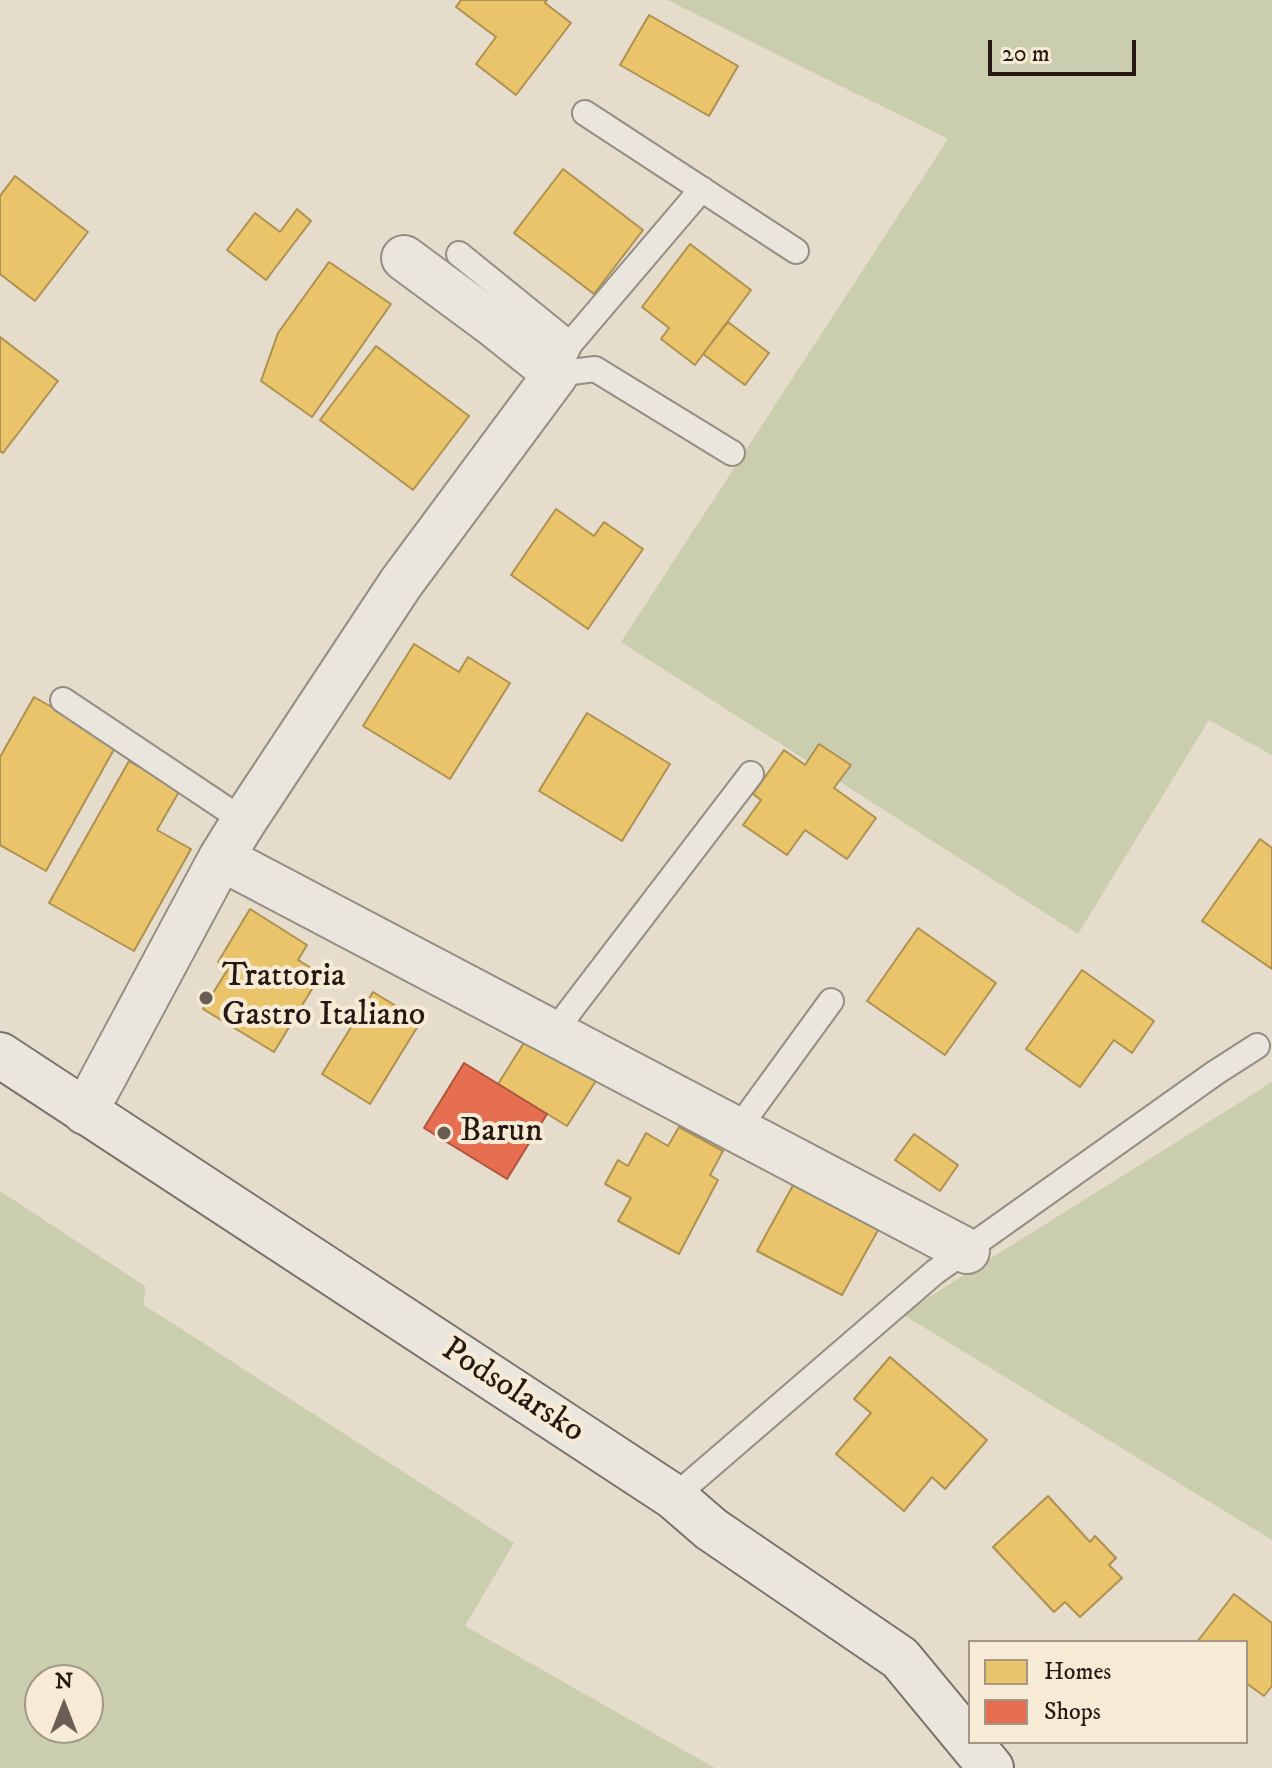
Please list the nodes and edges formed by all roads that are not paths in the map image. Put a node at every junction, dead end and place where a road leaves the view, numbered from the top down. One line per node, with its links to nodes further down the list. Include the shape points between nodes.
1 (585, 113): 2 (lane)
2 (702, 189): 3 (lane); 6 (lane)
3 (796, 251)
4 (459, 254): 6 (lane)
5 (404, 258): 6 (street, via 492,323)
6 (563, 359): 7 (lane, via 595,369); 10 (street, via 401,583)
7 (732, 453)
8 (63, 700): 10 (lane)
9 (751, 774): 13 (lane)
10 (244, 821): 11 (street)
11 (221, 858): 13 (street); 16 (street)
12 (831, 1001): 17 (lane)
13 (553, 1033): 17 (street)
14 (1257, 1046): 18 (lane)
15 (0, 1055): 16 (street, Podsolarsko)
16 (85, 1112): 19 (street, Podsolarsko)
17 (737, 1130): 18 (street)
18 (967, 1251): 19 (lane, via 935,1272)
19 (674, 1497): 20 (street, Podsolarsko, via 711,1529 900,1658)
20 (968, 1740)
21 (971, 1744): 22 (street, Podsolarsko)
22 (991, 1768)

